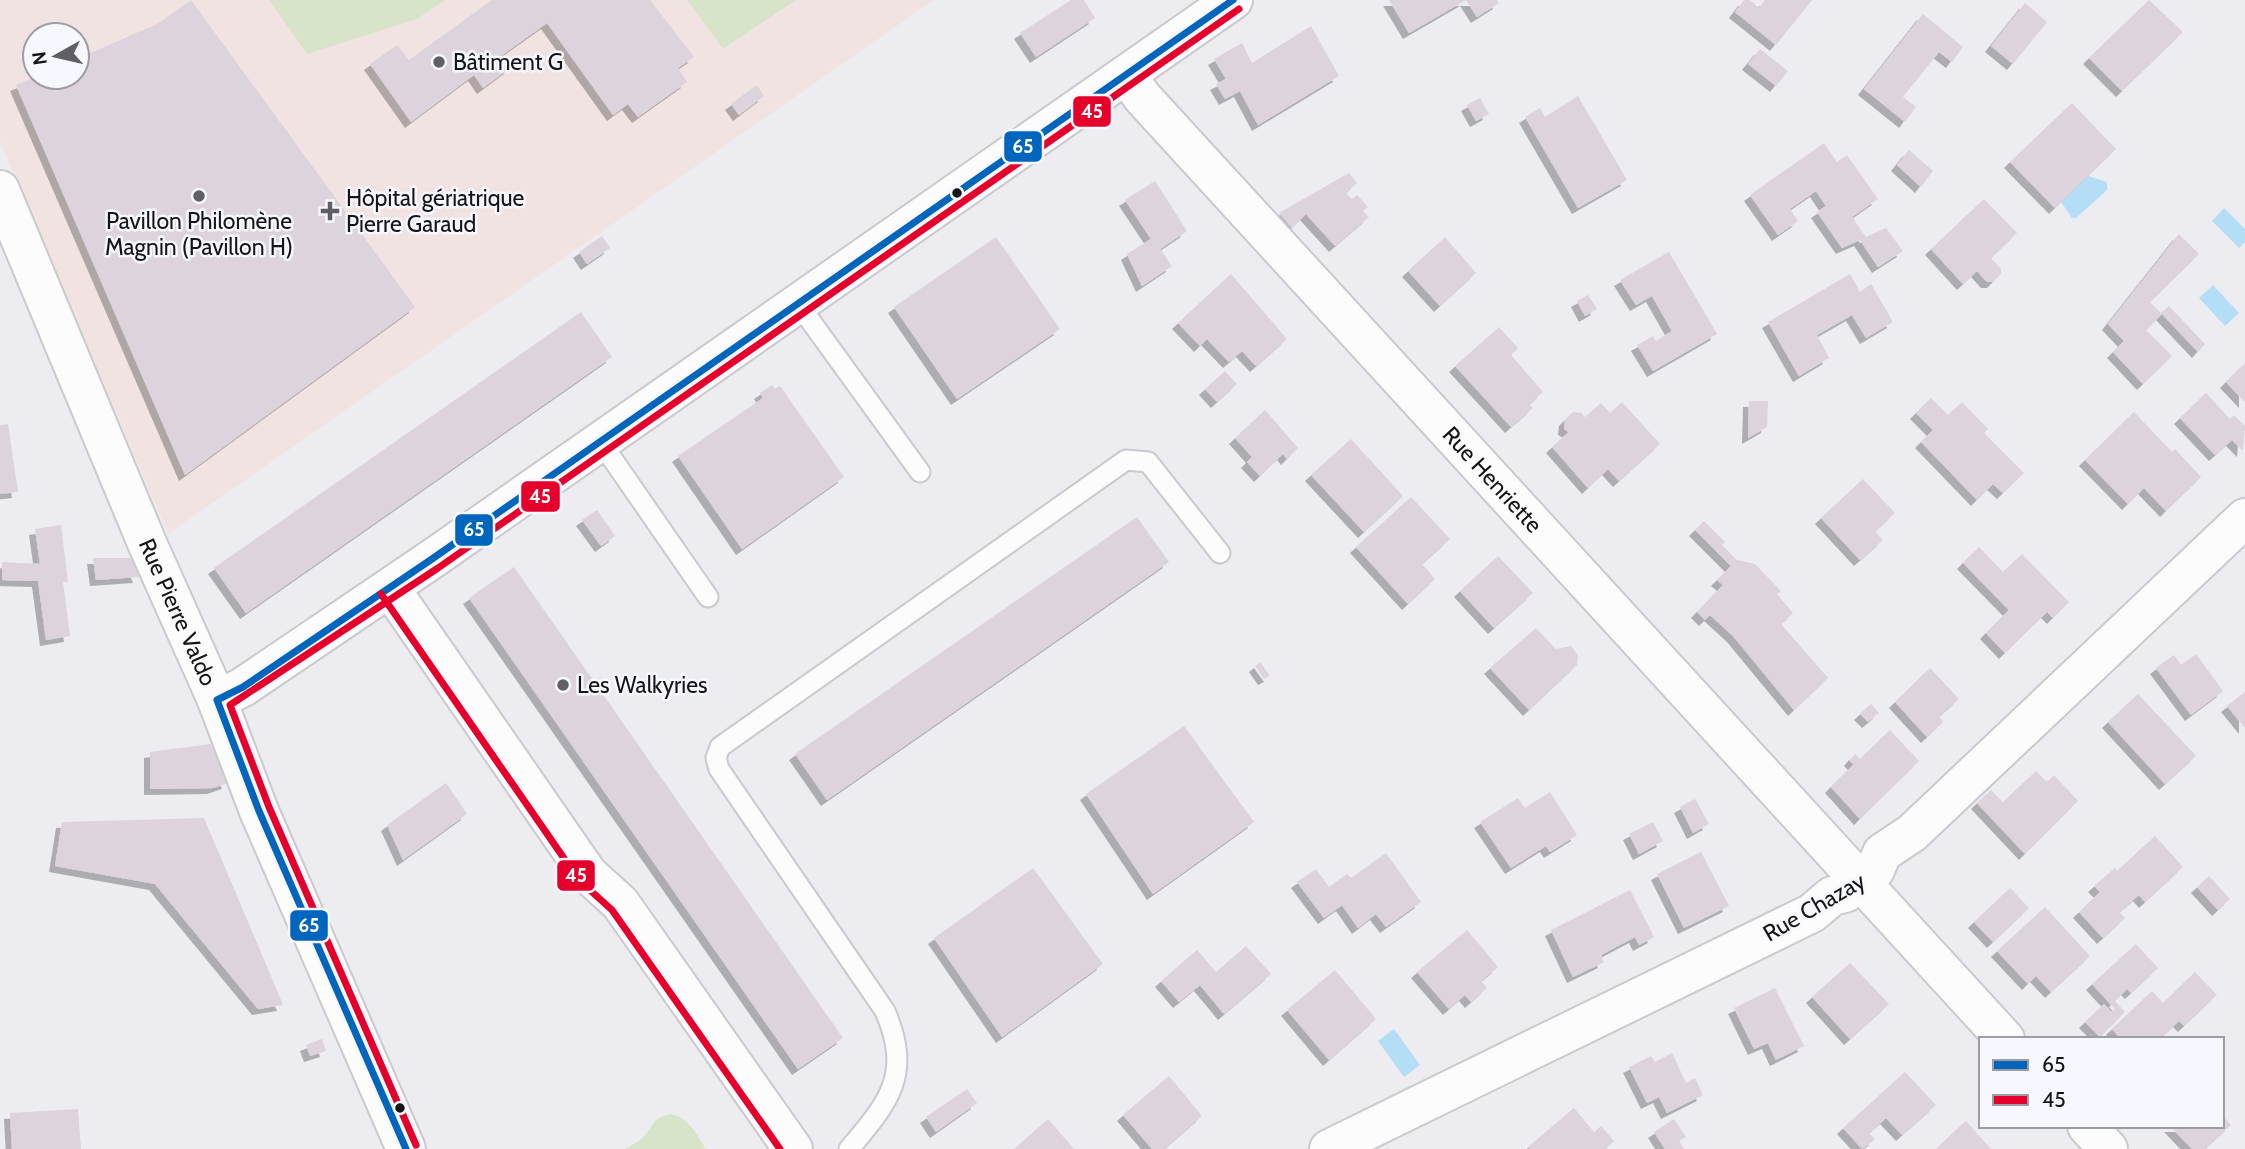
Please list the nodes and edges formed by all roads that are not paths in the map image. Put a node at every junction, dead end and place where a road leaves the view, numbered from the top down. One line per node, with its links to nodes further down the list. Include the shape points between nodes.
1 (1233, 0): 2 (street)
2 (1126, 75): 4 (street); 12 (street, Rue Henriette)
3 (0, 190): 11 (street, Rue Pierre Valdo)
4 (799, 305): 5 (street); 6 (lane)
5 (600, 441): 9 (street); 10 (lane)
6 (920, 472)
7 (2245, 518): 12 (street, Rue Chazay, via 1912,833 1882,853 1875,870)
8 (1220, 553): 17 (lane, via 1148,461 1126,460 720,747 719,769 885,1011 897,1039 899,1067 887,1100)
9 (390, 588): 11 (street); 16 (street, via 588,874 620,903)
10 (708, 597)
11 (217, 700): 15 (street, Rue Pierre Valdo, via 258,811)
12 (1862, 881): 13 (street, Rue Henriette); 18 (street, Rue Chazay, via 1832,896 1812,914)
13 (2003, 1037)
14 (2089, 1128): 19 (street)
15 (406, 1149)
16 (793, 1149)
17 (849, 1149)
18 (1329, 1149)
19 (2108, 1149)

